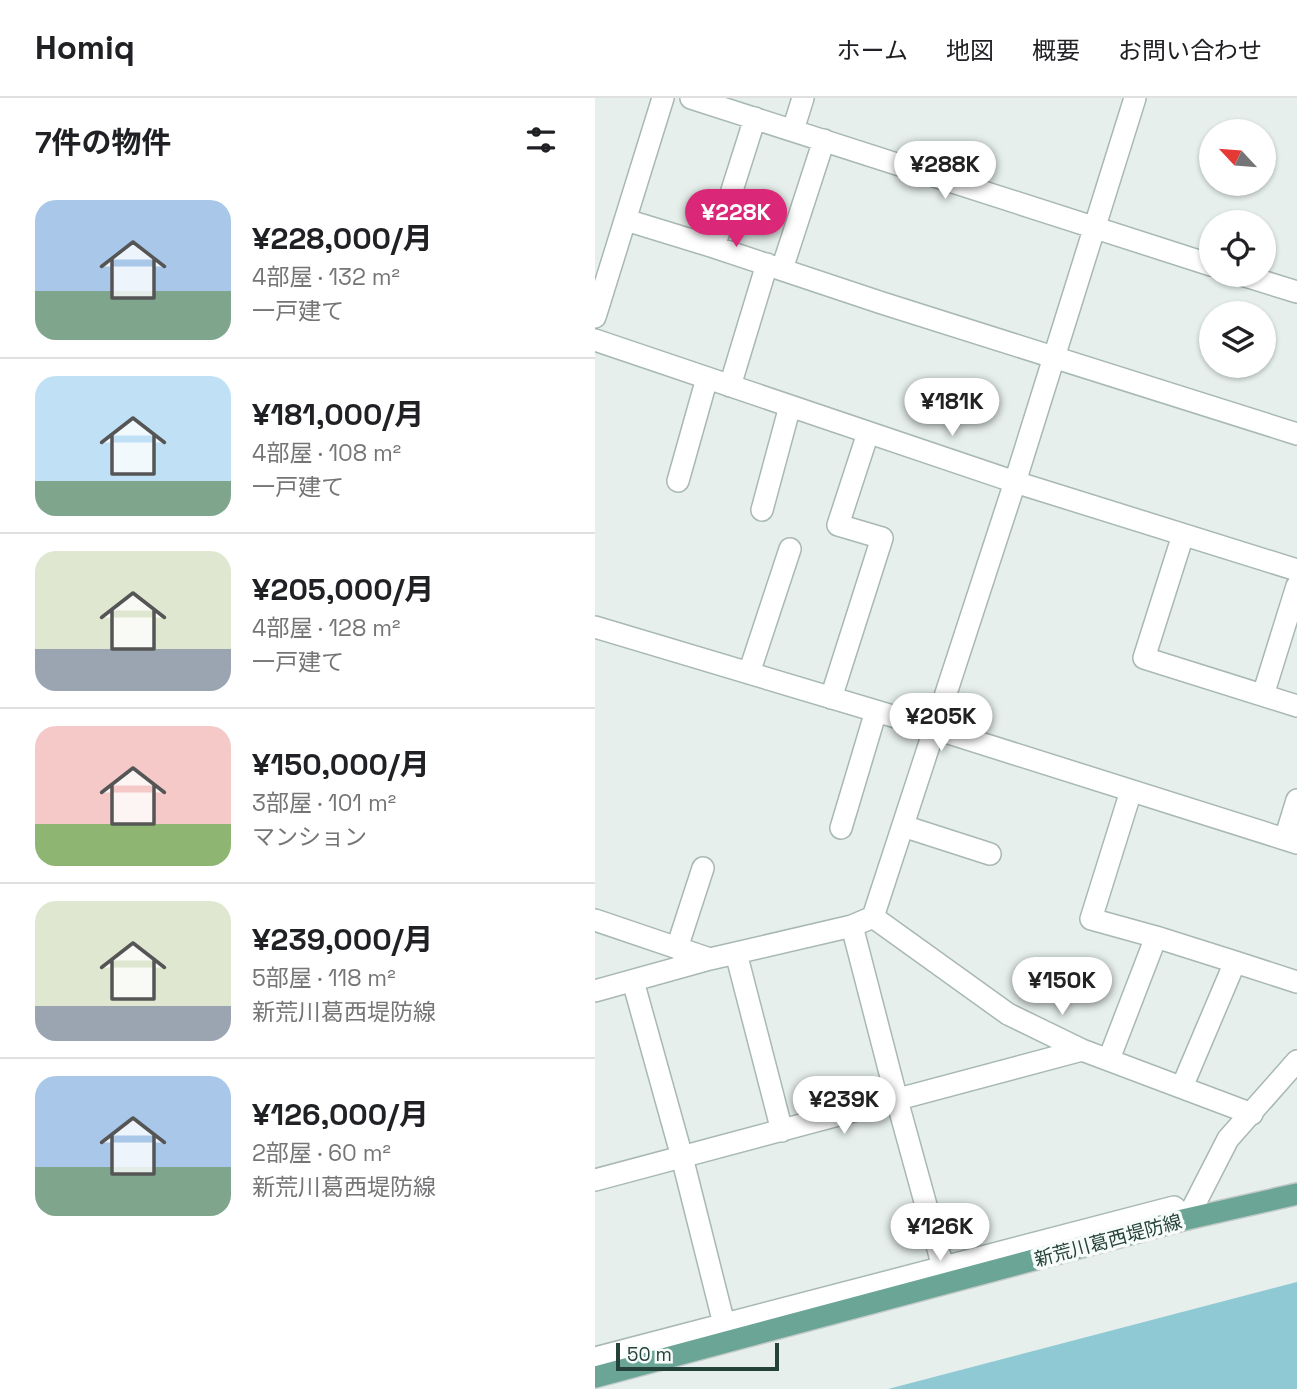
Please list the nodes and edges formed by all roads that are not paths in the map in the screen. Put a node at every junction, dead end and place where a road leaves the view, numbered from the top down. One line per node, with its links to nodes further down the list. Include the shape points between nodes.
1 (663, 98): 8 (street)
2 (691, 98): 5 (street)
3 (803, 98): 6 (street)
4 (1136, 98): 9 (street)
5 (755, 118): 6 (street); 10 (street)
6 (793, 130): 7 (street)
7 (824, 140): 9 (street); 12 (street)
8 (626, 220): 10 (street); 15 (street)
9 (1095, 227): 11 (street); 17 (street)
10 (714, 247): 12 (street)
11 (1199, 261)
12 (775, 267): 17 (street); 19 (street)
13 (1276, 286): 14 (street)
14 (1297, 292)
15 (595, 317)
16 (595, 340): 18 (street)
17 (1054, 358): 22 (street); 24 (street)
18 (707, 378): 19 (street); 23 (street)
19 (730, 386): 20 (street)
20 (790, 406): 21 (street); 25 (street)
21 (868, 433): 24 (street); 33 (street, via 838,524 882,538)
22 (1297, 434)
23 (678, 481)
24 (1015, 482): 26 (street); 36 (street)
25 (762, 510)
26 (1183, 535): 28 (street); 32 (street, via 1144,658)
27 (790, 549): 31 (street)
28 (1297, 570)
29 (1297, 586): 32 (street)
30 (595, 627): 31 (street)
31 (749, 673): 33 (street)
32 (1263, 695): 34 (street)
33 (831, 698): 35 (street)
34 (1297, 706)
35 (876, 711): 36 (street); 40 (street)
36 (936, 729): 37 (street); 39 (street)
37 (1131, 791): 41 (street); 47 (street, via 1091,919)
38 (1297, 800): 41 (street)
39 (904, 826): 42 (street); 44 (street)
40 (841, 828)
41 (1291, 841)
42 (990, 854)
43 (703, 868): 48 (street)
44 (873, 917): 46 (street); 55 (street, via 1008,1014)
45 (595, 920): 48 (street)
46 (852, 926): 49 (street); 59 (street)
47 (1156, 937): 51 (street); 56 (street)
48 (677, 948): 50 (street)
49 (736, 953): 50 (street); 61 (street)
50 (710, 959): 52 (street)
51 (1235, 962): 53 (street); 58 (street)
52 (633, 981): 54 (street); 62 (street)
53 (1297, 982)
54 (595, 991)
55 (1082, 1050): 56 (street); 59 (street)
56 (1109, 1059): 58 (street)
57 (1297, 1061): 60 (street)
58 (1182, 1087): 60 (street)
59 (897, 1100): 61 (street); 66 (street)
60 (1252, 1114): 65 (street, via 1228,1139)
61 (782, 1131): 62 (street)
62 (682, 1157): 63 (street); 67 (street)
63 (595, 1180)
64 (1297, 1194): 65 (main road, 新荒川葛西堤防線)
65 (1187, 1219): 66 (street, via 1174,1207); 69 (main road, 新荒川葛西堤防線)
66 (943, 1267): 67 (street)
67 (724, 1324): 68 (street)
68 (595, 1358)
69 (595, 1377)

